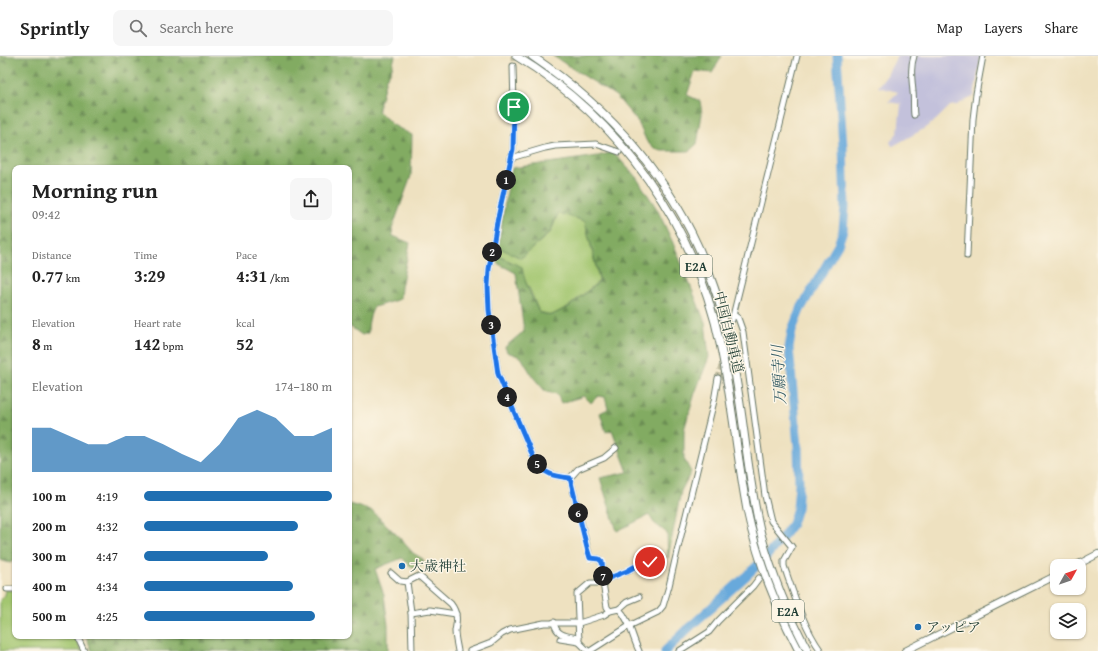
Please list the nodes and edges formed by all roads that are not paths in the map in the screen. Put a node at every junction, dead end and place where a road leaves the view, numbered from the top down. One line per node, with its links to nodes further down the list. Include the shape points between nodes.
1 (516, 56): 18 (highway, 中国自動車道 / E2A, via 573,97 615,138 652,184 684,240 706,290 721,347 742,479)
2 (532, 56): 43 (highway, 中国自動車道 / E2A, via 579,91 623,133 660,179 698,248 714,287 729,344 750,478 762,535 782,595 795,627)
3 (797, 56): 44 (street, via 733,317 738,318 743,332 765,496 771,521 792,547 784,566 812,638)
4 (914, 56): 7 (street, via 911,69)
5 (983, 56): 10 (street, via 973,119)
6 (513, 66): 9 (street, via 514,140)
7 (914, 115)
8 (620, 152): 9 (street, via 596,144 555,146)
9 (511, 158): 13 (street, via 489,269 489,310 498,374 535,461 548,473)
10 (967, 256)
11 (718, 378): 31 (street, via 663,606 658,612)
12 (616, 448): 13 (street, via 604,458 578,470)
13 (570, 478): 20 (street, via 588,553 590,558 602,562)
14 (1098, 554): 15 (main road)
15 (1086, 560)
16 (650, 562): 20 (street)
17 (391, 573): 21 (street, via 400,581)
18 (763, 577): 41 (street, via 709,632); 42 (highway, 中国自動車道 / E2A)
19 (1050, 578): 45 (main road)
20 (604, 581): 26 (street, via 607,608); 30 (street, via 590,584 577,594)
21 (407, 582): 27 (street); 28 (street, via 419,576 451,604)
22 (7, 589): 23 (street)
23 (12, 589)
24 (639, 597): 25 (street)
25 (619, 609): 26 (street); 31 (street)
26 (610, 611): 30 (street)
27 (411, 613): 28 (street, via 430,610); 36 (street)
28 (456, 614): 37 (street)
29 (554, 622): 30 (street); 34 (street, via 555,628 561,634); 38 (street, via 510,630 491,643)
30 (579, 622): 34 (street)
31 (629, 626): 39 (street); 40 (street)
32 (78, 639): 35 (street)
33 (560, 639): 34 (street)
34 (579, 640): 39 (street)
35 (84, 651)
36 (412, 651)
37 (458, 651)
38 (470, 651)
39 (589, 651)
40 (639, 651)
41 (679, 651)
42 (799, 651)
43 (809, 651)
44 (820, 651)
45 (905, 651)

